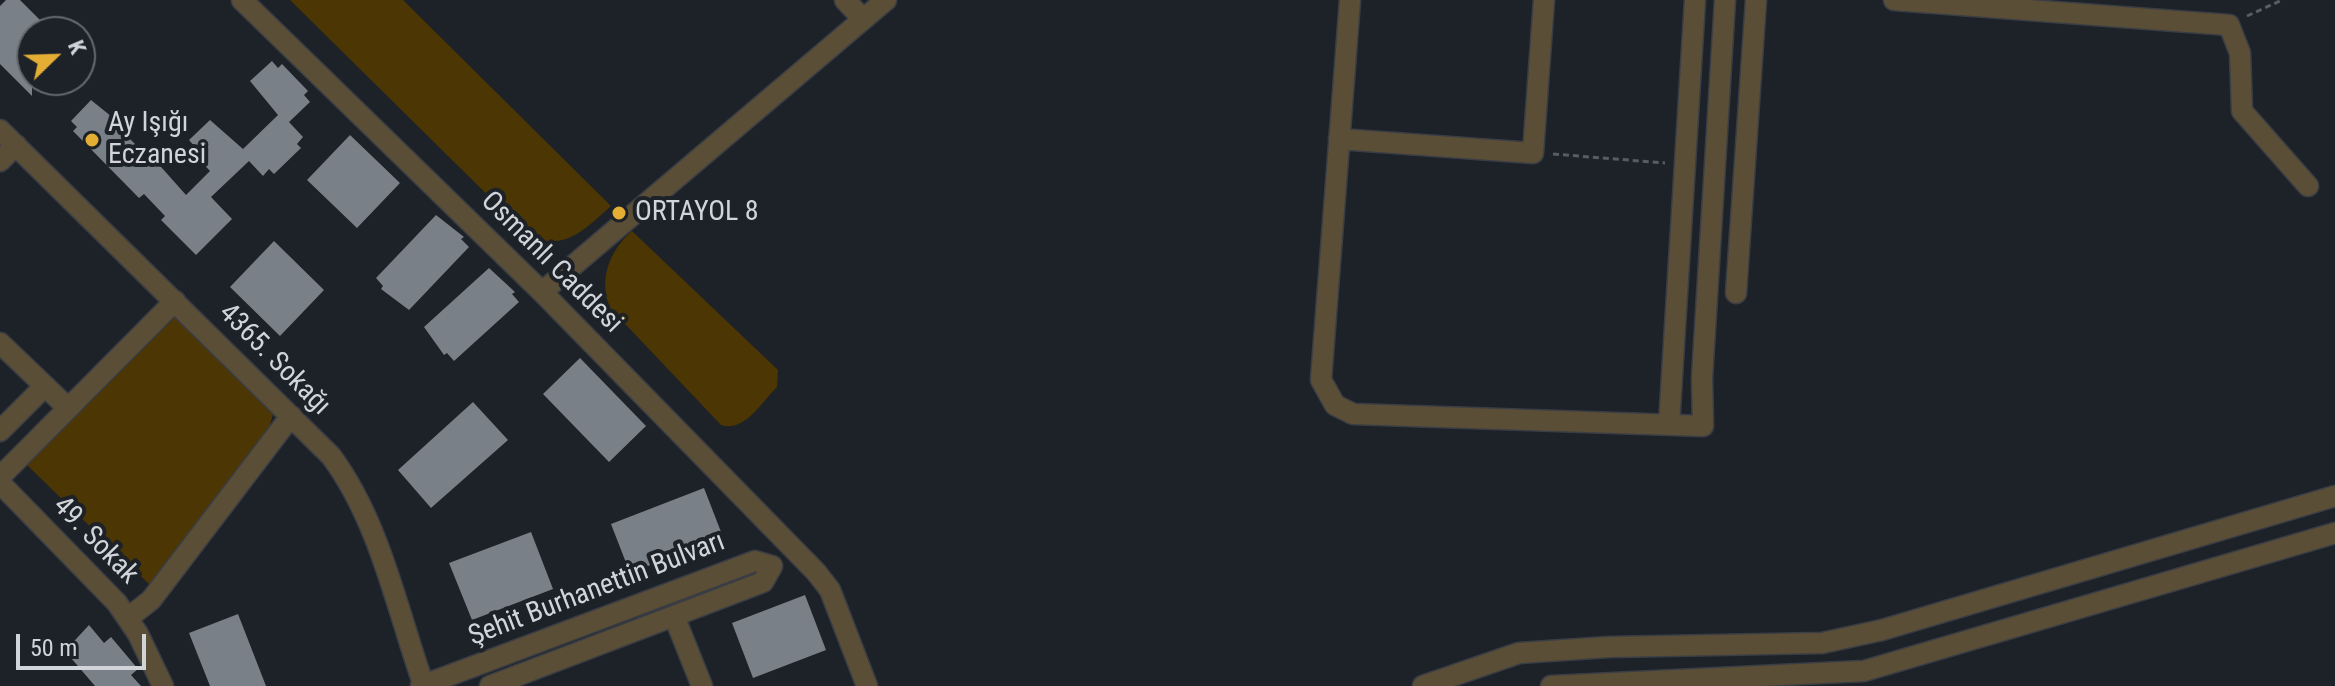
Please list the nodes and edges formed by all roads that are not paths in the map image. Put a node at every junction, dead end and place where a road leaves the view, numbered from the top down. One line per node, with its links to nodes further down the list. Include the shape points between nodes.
1 (242, 0): 19 (street, Osmanlı Caddesi)
2 (845, 0): 10 (street)
3 (886, 0): 10 (street)
4 (1350, 0): 12 (street)
5 (1544, 0): 12 (street, via 1533,153)
6 (1695, 0): 15 (street)
7 (1725, 0): 16 (street)
8 (1756, 0): 17 (street)
9 (1894, 0): 18 (street, via 2229,25 2240,53 2242,111)
10 (863, 19): 19 (street)
11 (0, 130): 13 (street, 4365. Sokağı)
12 (1339, 139): 26 (street, via 1321,380 1340,409 1353,414)
13 (16, 145): 14 (street); 21 (street, 4365. Sokağı)
14 (0, 161)
15 (1685, 165): 16 (street); 26 (street)
16 (1715, 166): 17 (street); 26 (street, via 1703,426)
17 (1745, 166): 20 (street)
18 (2308, 186)
19 (542, 292): 31 (street, Osmanlı Caddesi)
20 (1736, 293)
21 (175, 301): 24 (street); 25 (street, 4365. Sokağı)
22 (0, 343): 23 (street)
23 (45, 386): 24 (street); 27 (street)
24 (68, 408): 28 (street)
25 (291, 416): 34 (street, via 151,600); 36 (street, 4365. Sokağı, via 331,456 356,495)
26 (1669, 425)
27 (0, 431)
28 (0, 480): 34 (street, 49. Sokak)
29 (2335, 496): 40 (street, via 1882,630 1822,643 1519,653)
30 (2335, 533): 41 (street, via 1864,671)
31 (796, 551): 32 (street); 39 (street, Osmanlı Caddesi, via 830,590)
32 (772, 566): 33 (street, Şehit Burhanettin Bulvarı, via 763,582); 36 (street, Şehit Burhanettin Bulvarı, via 755,561)
33 (674, 616): 37 (street, Şehit Burhanettin Bulvarı); 38 (street)
34 (128, 618): 35 (street, 49. Sokak)
35 (163, 686)
36 (423, 686)
37 (490, 686)
38 (702, 686)
39 (867, 686)
40 (1423, 686)
41 (1551, 686)

